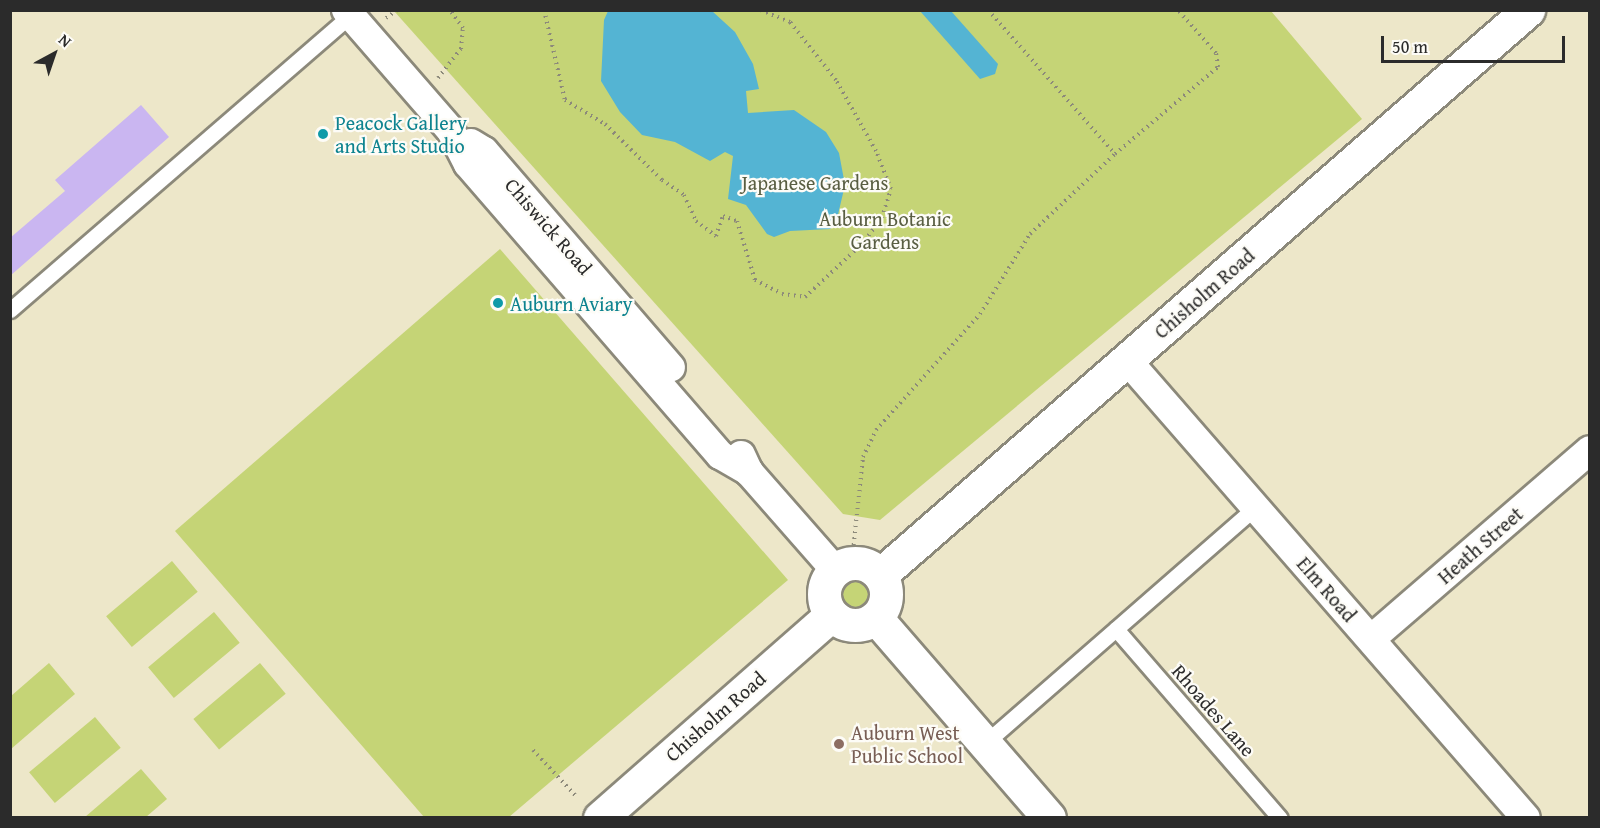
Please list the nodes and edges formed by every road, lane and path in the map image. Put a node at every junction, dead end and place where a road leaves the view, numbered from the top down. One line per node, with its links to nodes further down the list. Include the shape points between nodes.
1 (450, 10): 9 (path)
2 (460, 10): 9 (path)
3 (544, 10): 4 (path, via 565,100 605,124 662,180 684,195 696,221 716,236 723,216 737,221 755,280 782,294 805,297 861,245 882,218 891,189 876,151 836,80 790,22)
4 (761, 10)
5 (988, 10): 11 (path)
6 (1178, 10): 11 (path, via 1216,53 1218,67)
7 (1528, 10): 13 (main road, Chisholm Road)
8 (348, 13): 10 (street, Chiswick Road); 12 (lane)
9 (456, 14): 10 (path, via 463,28 461,49)
10 (420, 95): 16 (street, Chiswick Road, via 451,131 484,151 735,442 749,472)
11 (1115, 154): 16 (path, via 1030,234 991,300 904,396 868,443 853,551)
12 (10, 310)
13 (1127, 360): 15 (street, Elm Road); 16 (main road, Chisholm Road)
14 (1590, 450): 20 (street, Heath Street)
15 (1256, 507): 19 (lane); 20 (street, Elm Road)
16 (857, 569): 17 (main road, via 824,597); 18 (main road, via 886,602)
17 (831, 615): 18 (main road, via 858,626); 24 (main road, Chisholm Road)
18 (876, 618): 21 (main road)
19 (1116, 629): 21 (lane); 26 (lane, Rhoades Lane)
20 (1371, 639): 27 (street, Elm Road)
21 (984, 744): 25 (main road)
22 (533, 750): 23 (path)
23 (575, 795)
24 (600, 818)
25 (1049, 818)
26 (1280, 818)
27 (1527, 818)

